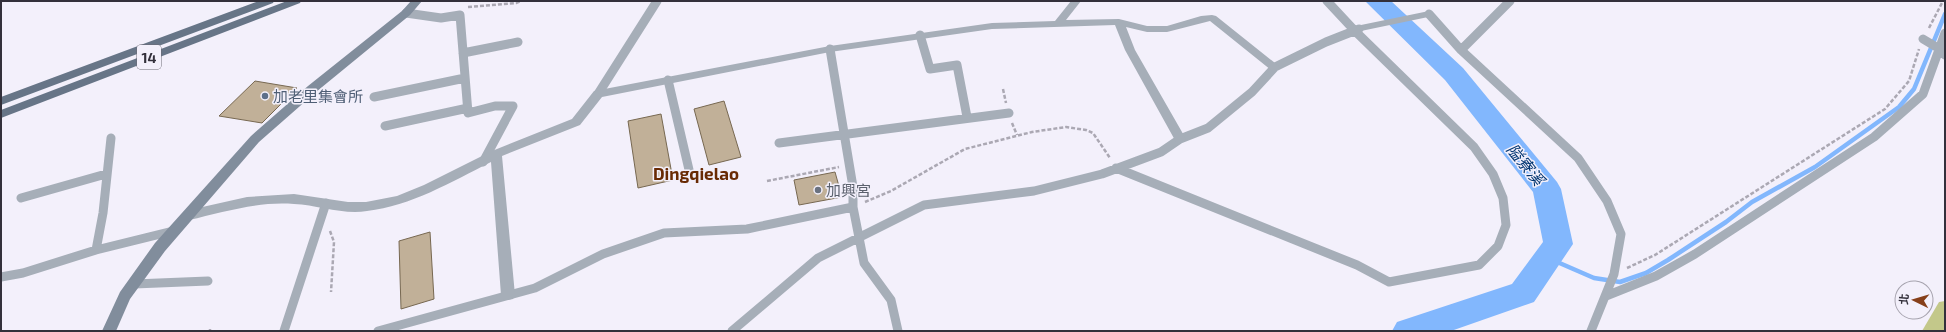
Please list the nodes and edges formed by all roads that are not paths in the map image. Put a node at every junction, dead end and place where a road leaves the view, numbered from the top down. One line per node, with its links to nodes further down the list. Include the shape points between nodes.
1 (269, 1): 26 (main road, 14)
2 (296, 1): 29 (main road, 14)
3 (417, 1): 8 (street)
4 (657, 1): 24 (lane)
5 (1076, 1): 11 (street)
6 (1327, 1): 12 (lane)
7 (1510, 1): 18 (lane)
8 (406, 13): 20 (lane, via 441,18 460,15); 44 (street, via 255,139)
9 (1429, 14): 12 (street); 18 (lane)
10 (1119, 22): 11 (street); 21 (street, via 1147,29 1167,29 1212,18); 34 (street, via 1130,50)
11 (1058, 24): 14 (street, via 992,26)
12 (1358, 29): 21 (lane); 38 (lane, via 1474,147 1493,174 1503,198 1506,225 1498,246 1479,265 1389,282 1357,265)
13 (1945, 33): 19 (lane)
14 (920, 35): 17 (street); 30 (lane, via 930,70 957,65)
15 (1923, 39): 19 (lane)
16 (518, 42): 20 (lane)
17 (830, 49): 23 (street); 32 (lane)
18 (1461, 50): 52 (lane, via 1578,158 1607,201 1621,234 1614,274)
19 (1942, 52): 52 (lane, via 1923,94 1874,137 1695,254 1656,276)
20 (463, 53): 22 (lane)
21 (1275, 68): 34 (lane, via 1252,92 1208,128)
22 (465, 78): 25 (lane); 27 (lane)
23 (668, 80): 24 (street); 40 (lane)
24 (598, 94): 36 (street, via 576,122)
25 (374, 97)
26 (1, 101)
27 (468, 108): 31 (lane); 37 (lane, via 468,113 494,106 513,106)
28 (1009, 113): 30 (lane)
29 (1, 114)
30 (967, 117): 32 (lane)
31 (385, 126)
32 (844, 134): 35 (lane); 43 (lane, via 853,187)
33 (111, 138): 39 (lane)
34 (1180, 139): 38 (lane, via 1160,152)
35 (779, 143)
36 (496, 154): 37 (street); 51 (street)
37 (483, 162): 42 (street, via 399,200 366,207 348,207)
38 (1116, 168): 46 (lane, via 1034,191 924,206)
39 (106, 174): 41 (lane); 47 (lane, via 103,213)
40 (690, 174)
41 (21, 198)
42 (326, 202): 44 (street, via 294,199 248,202); 54 (lane)
43 (853, 207): 46 (lane); 51 (lane, via 748,229 664,233 603,254 535,288)
44 (189, 215): 45 (street)
45 (173, 231): 47 (lane); 50 (street)
46 (859, 236): 56 (lane, via 818,258); 57 (lane, via 864,262 891,300)
47 (96, 250): 48 (lane)
48 (1, 278)
49 (208, 281): 50 (lane)
50 (134, 284): 53 (street, via 125,296)
51 (508, 295): 55 (lane)
52 (1606, 296): 58 (lane)
53 (109, 331)
54 (284, 331)
55 (378, 331)
56 (732, 331)
57 (898, 331)
58 (1591, 331)

